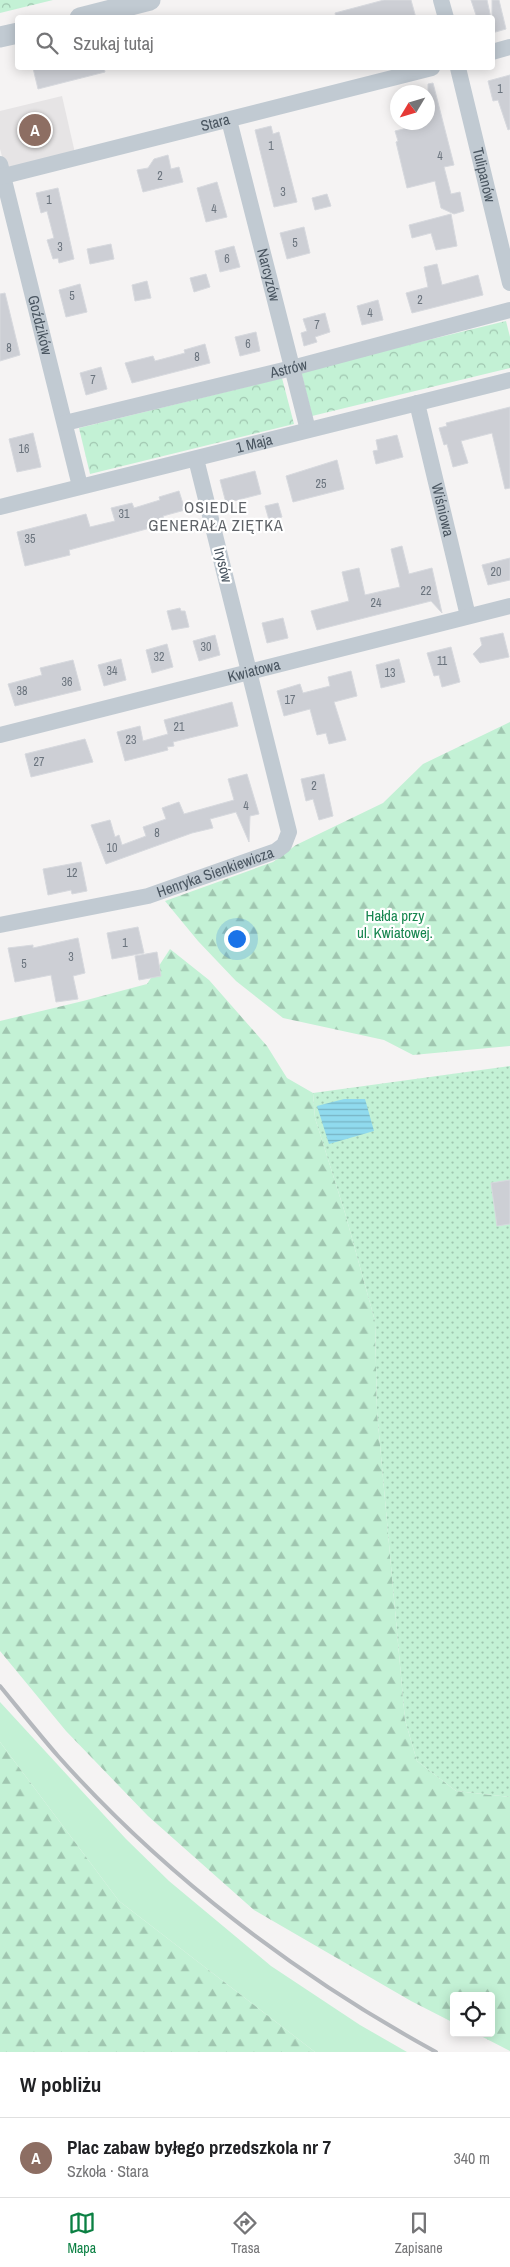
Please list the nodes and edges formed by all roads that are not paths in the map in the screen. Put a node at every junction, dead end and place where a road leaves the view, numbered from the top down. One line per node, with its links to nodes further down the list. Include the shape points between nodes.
1 (150, 0): 3 (street)
2 (441, 0): 4 (street)
3 (92, 15)
4 (445, 15)
5 (15, 34): 6 (street)
6 (0, 38)
7 (510, 47): 8 (street)
8 (495, 51)
9 (424, 70): 11 (street, Stara)
10 (458, 70): 13 (street, Tulipanów)
11 (229, 120): 12 (street, Stara); 15 (street, Narcyzów)
12 (1, 172): 18 (street, Goździków)
13 (510, 283)
14 (510, 310): 15 (street, Astrów)
15 (292, 368): 18 (street, Astrów); 19 (street, Narcyzów)
16 (510, 380): 17 (street, 1 Maja)
17 (416, 403): 19 (street, 1 Maja); 24 (street, Wiśniowa)
18 (65, 423): 21 (street, Goździków)
19 (308, 430): 20 (street, 1 Maja)
20 (196, 459): 21 (street, 1 Maja); 25 (street, Irysów)
21 (80, 486): 22 (street, 1 Maja)
22 (0, 507)
23 (510, 606): 24 (street, Kwiatowa)
24 (468, 616): 25 (street, Kwiatowa)
25 (249, 672): 26 (street, Kwiatowa); 27 (street, Henryka Sienkiewicza, via 289,832 284,845 276,851 148,896)
26 (0, 735)
27 (0, 924)

